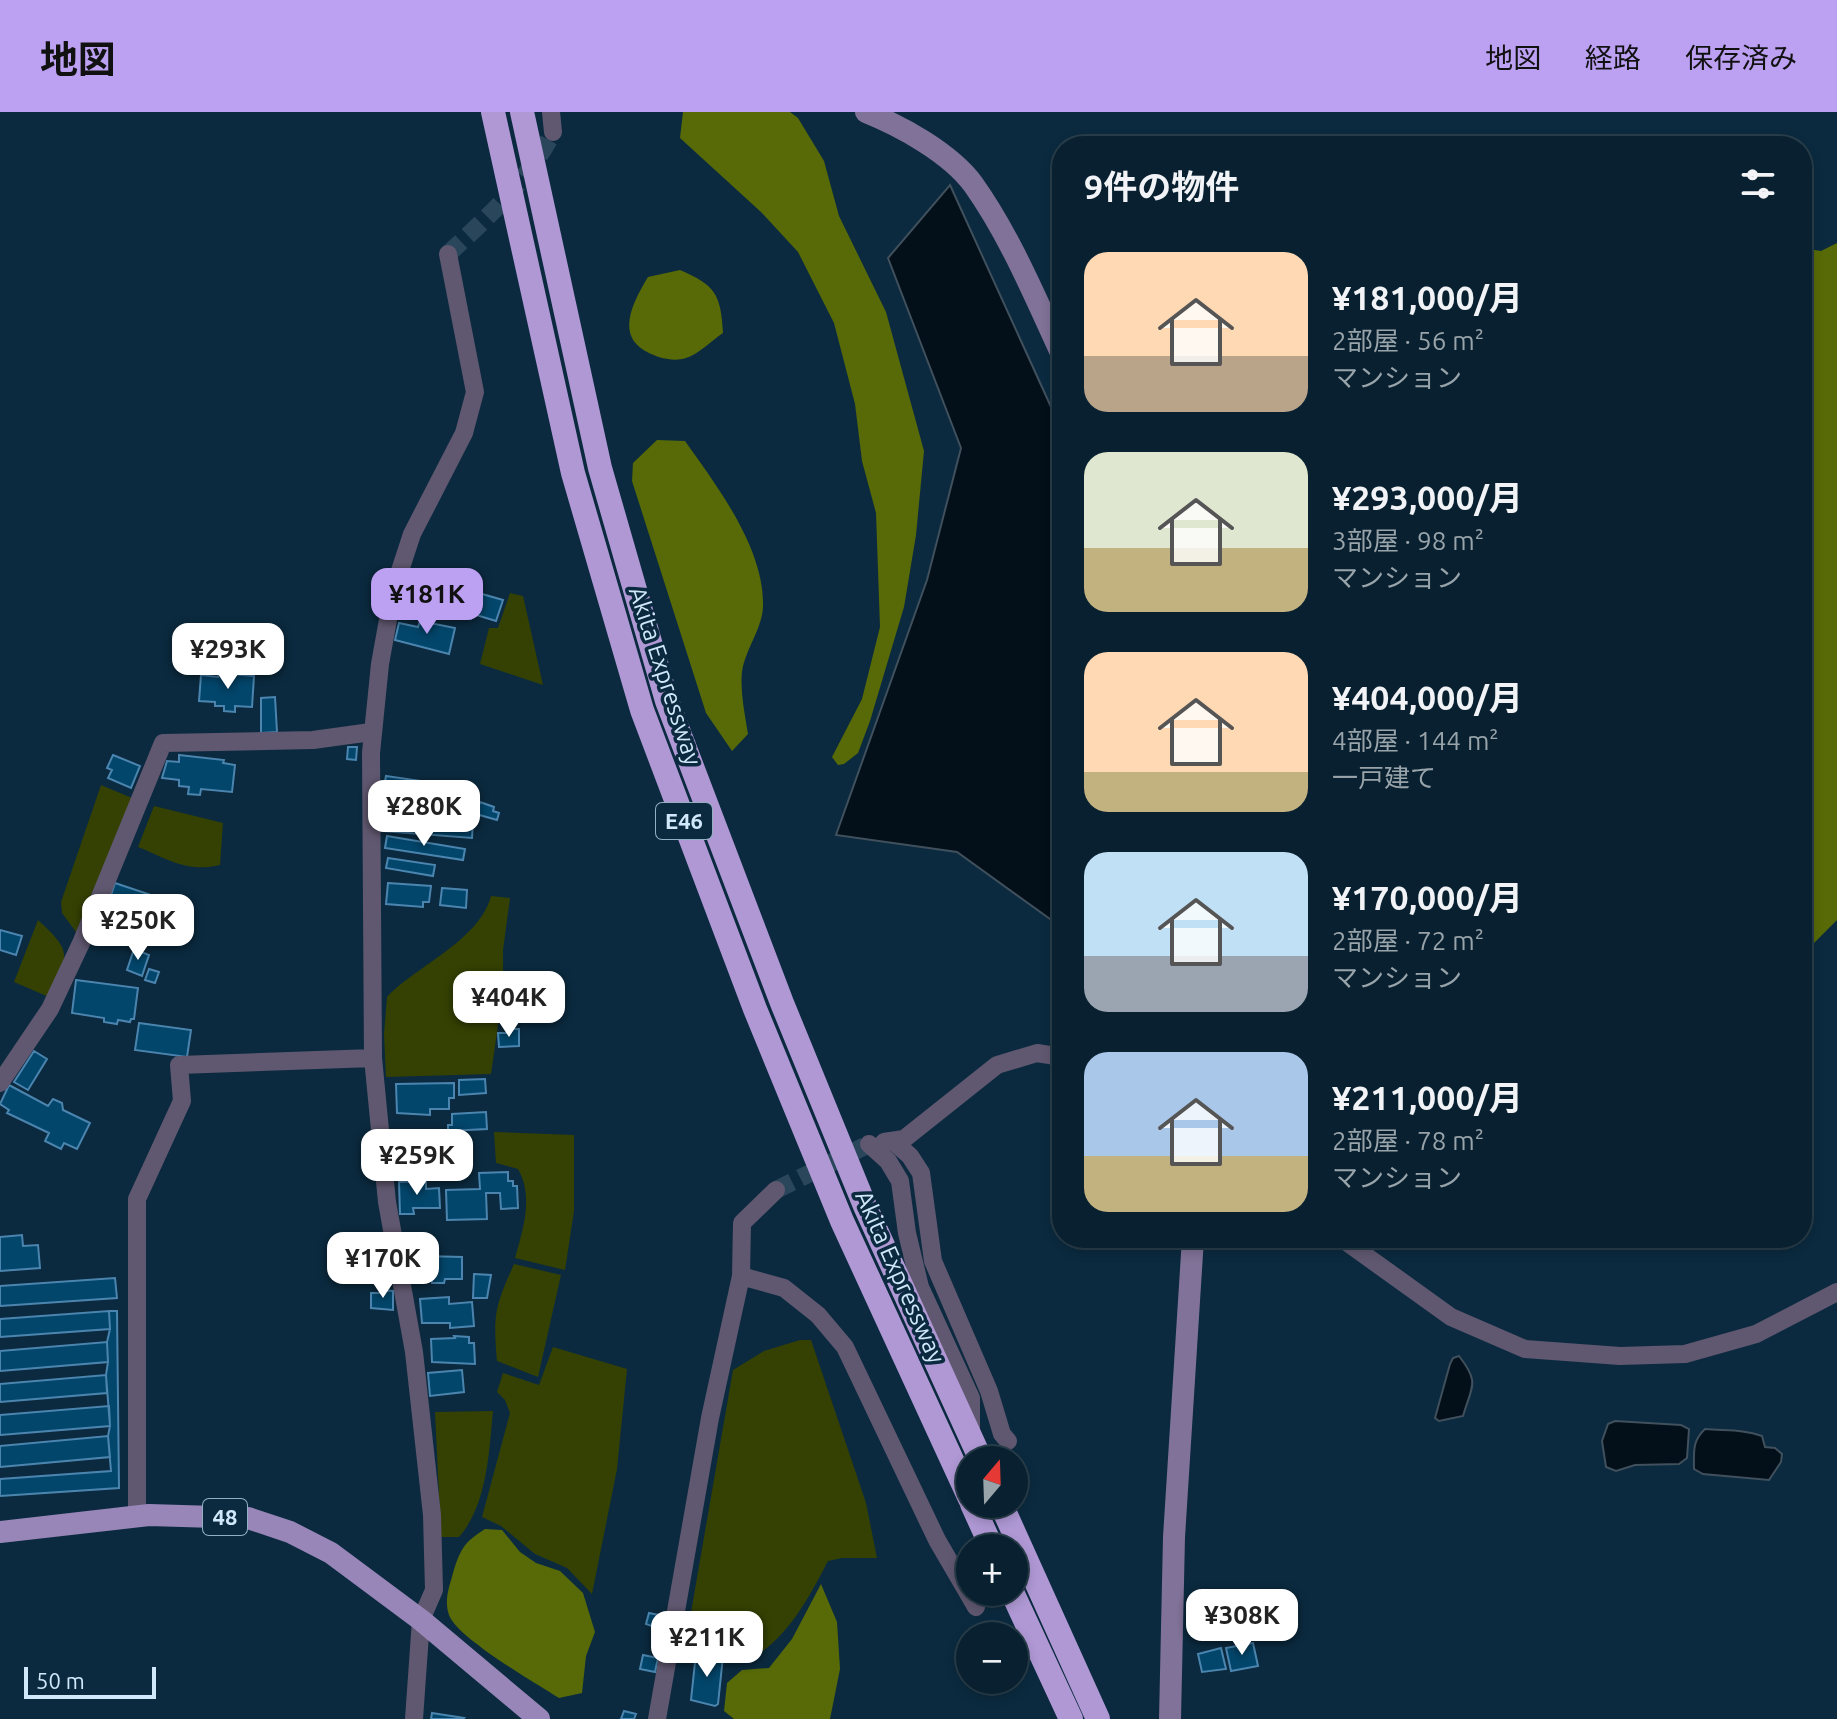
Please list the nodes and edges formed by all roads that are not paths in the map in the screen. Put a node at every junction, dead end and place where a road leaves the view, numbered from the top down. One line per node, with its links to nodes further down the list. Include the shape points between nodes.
1 (493, 112): 21 (highway, Akita Expressway / E46, via 573,473 642,710 842,1221)
2 (522, 112): 19 (highway, Akita Expressway / E46, via 600,468 667,701 865,1206)
3 (551, 112): 5 (street)
4 (866, 112): 7 (main road, via 937,151 972,182)
5 (553, 132)
6 (448, 254): 8 (street, via 475,392 464,433 412,534 397,578)
7 (1052, 334)
8 (371, 732): 10 (street); 11 (street, via 313,740 163,743 50,1009)
9 (1052, 1055): 12 (street, via 1037,1053 997,1065 904,1139)
10 (373, 1058): 22 (street, via 179,1065 182,1101 137,1199); 27 (street, via 387,1202 414,1352 432,1515 434,1590)
11 (0, 1083)
12 (893, 1141): 18 (street, via 921,1173 933,1261); 20 (street, via 869,1144 900,1181 920,1287 971,1398)
13 (776, 1190): 16 (street, via 742,1223)
14 (1192, 1248): 33 (main road, via 1174,1537)
15 (1355, 1248): 17 (street, via 1451,1317 1525,1349 1620,1356 1685,1354 1756,1334)
16 (741, 1276): 26 (street, via 784,1288 818,1315 845,1347 937,1540); 30 (street, via 710,1418)
17 (1837, 1292)
18 (1008, 1441)
19 (975, 1446)
20 (976, 1446)
21 (956, 1469)
22 (137, 1517): 24 (main road, 48); 27 (main road, 48, via 248,1518 290,1532 331,1553)
23 (1007, 1518): 32 (highway)
24 (0, 1532)
25 (1019, 1606): 31 (highway)
26 (976, 1607)
27 (421, 1620): 28 (street); 29 (main road, 48)
28 (414, 1719)
29 (539, 1719)
30 (657, 1719)
31 (1071, 1719)
32 (1098, 1719)
33 (1170, 1719)

